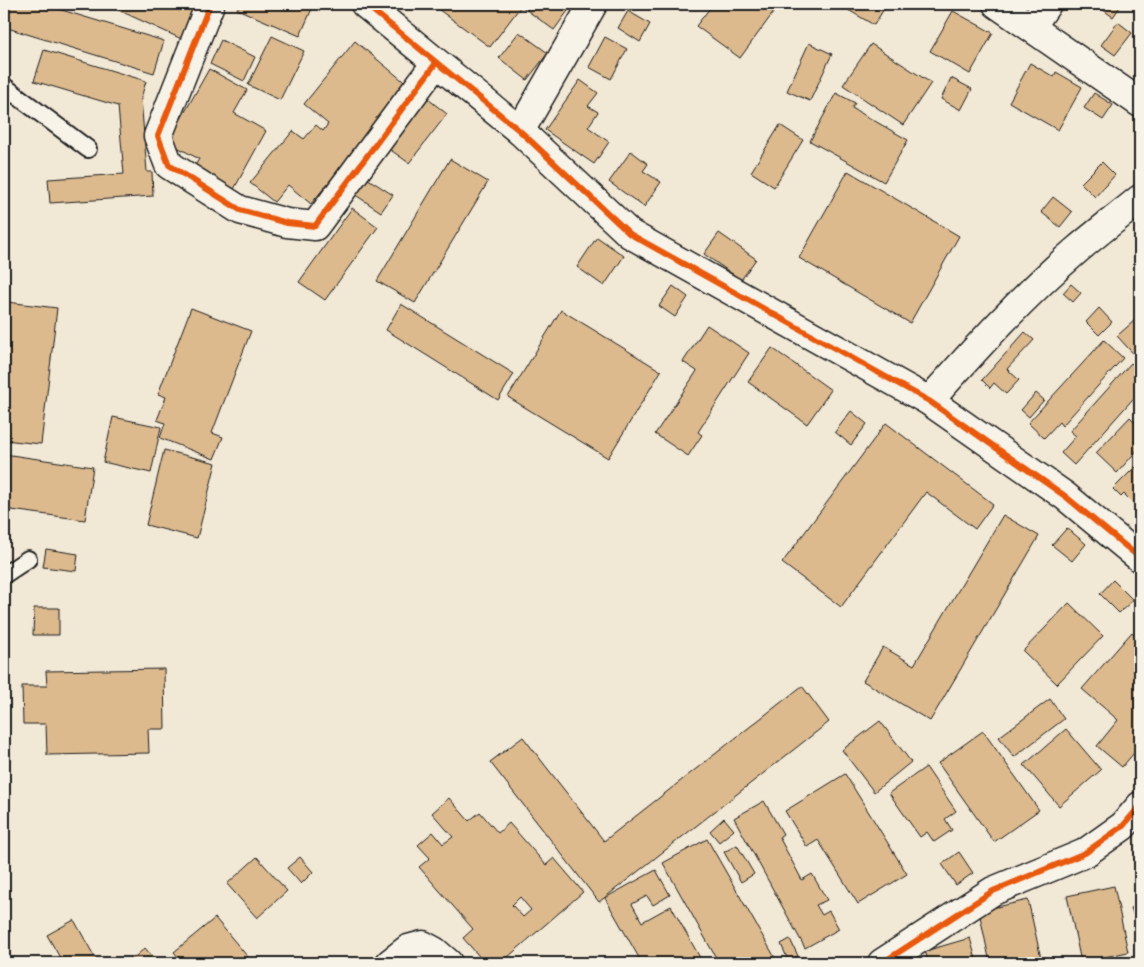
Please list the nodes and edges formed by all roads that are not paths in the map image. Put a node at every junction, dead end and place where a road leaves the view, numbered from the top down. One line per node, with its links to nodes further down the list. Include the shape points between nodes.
1 (210, 4): 7 (street, via 158,136 169,166 240,210 288,223 315,226)
2 (365, 4): 7 (street)
3 (593, 4): 10 (street)
4 (997, 4): 6 (street)
5 (1047, 4): 6 (street)
6 (1031, 27): 9 (street)
7 (436, 63): 10 (street)
8 (4, 86): 11 (lane)
9 (1140, 103)
10 (520, 131): 13 (street, via 630,234)
11 (88, 148)
12 (1140, 199): 13 (street, via 1078,249 1024,299)
13 (929, 401): 14 (street, via 1065,496)
14 (1140, 558)
15 (28, 559): 16 (lane)
16 (4, 575)
17 (1140, 806): 20 (street, via 1123,826 1085,853 993,891)
18 (390, 963): 19 (street, via 408,949 423,945)
19 (448, 963)
20 (882, 963)

